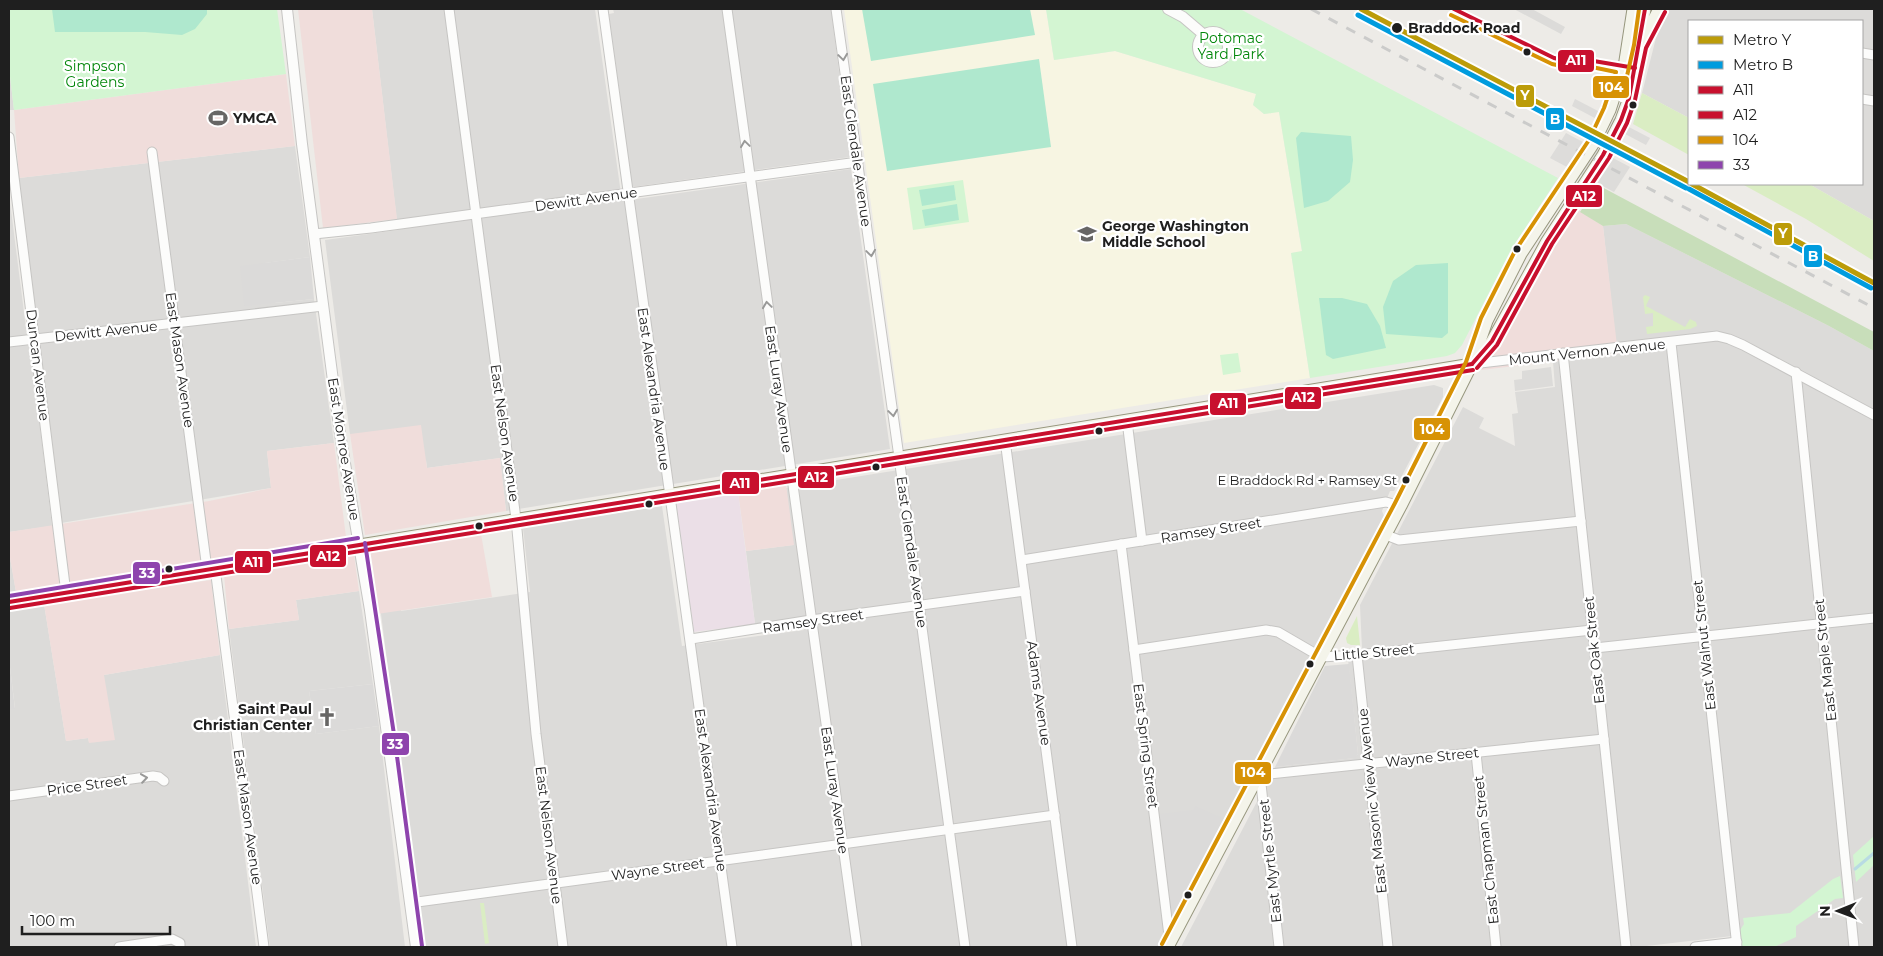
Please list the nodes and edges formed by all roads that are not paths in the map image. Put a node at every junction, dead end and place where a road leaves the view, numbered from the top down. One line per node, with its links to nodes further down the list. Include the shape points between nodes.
1 (287, 9): 17 (street, East Monroe Avenue)
2 (449, 9): 16 (street, East Nelson Avenue)
3 (603, 9): 15 (street, East Alexandria Avenue)
4 (727, 9): 14 (street, East Luray Avenue, one-way to 4)
5 (836, 9): 13 (street, East Glendale Avenue, one-way to 13)
6 (1168, 9): 9 (street)
7 (1636, 9): 10 (main road); 24 (main road, via 1627,56 1610,110 1594,143 1521,254 1487,321)
8 (1659, 9): 10 (main road)
9 (1203, 34)
10 (1640, 46): 24 (main road, via 1629,98 1603,155 1547,241 1492,341)
11 (9, 137): 20 (street, Duncan Avenue)
12 (152, 152): 19 (street, East Mason Avenue)
13 (858, 162): 14 (street, Dewitt Avenue); 29 (street, East Glendale Avenue, one-way to 29)
14 (750, 177): 15 (street, Dewitt Avenue); 30 (street, East Luray Avenue, one-way to 14)
15 (627, 193): 16 (street, Dewitt Avenue); 31 (street, East Alexandria Avenue)
16 (476, 213): 17 (street, Dewitt Avenue); 33 (street, East Nelson Avenue)
17 (314, 234): 18 (street, East Monroe Avenue)
18 (323, 306): 19 (street, Dewitt Avenue); 37 (street, East Monroe Avenue)
19 (175, 323): 20 (street, Dewitt Avenue); 40 (street, East Mason Avenue)
20 (35, 338): 21 (street, Dewitt Avenue); 42 (street, Duncan Avenue)
21 (9, 342)
22 (1671, 342): 23 (street, Mount Vernon Avenue); 25 (street, Mount Vernon Avenue, via 1717,336); 49 (street, East Walnut Street)
23 (1563, 353): 24 (street, Mount Vernon Avenue); 34 (street, East Oak Street)
24 (1472, 364): 27 (main road, Mount Vernon Avenue); 32 (main road)
25 (1796, 372): 26 (street, Mount Vernon Avenue); 47 (street, East Maple Street)
26 (1874, 415)
27 (1127, 421): 28 (main road, Mount Vernon Avenue); 36 (street)
28 (1005, 440): 29 (main road, Mount Vernon Avenue); 39 (street, Adams Avenue)
29 (899, 457): 30 (main road, Mount Vernon Avenue); 44 (street, East Glendale Avenue)
30 (791, 475): 31 (main road, Mount Vernon Avenue); 46 (street, East Luray Avenue)
31 (669, 494): 33 (main road, Mount Vernon Avenue); 50 (street, East Alexandria Avenue)
32 (1401, 506): 35 (main road); 36 (street, Ramsey Street, via 1386,502)
33 (516, 519): 37 (main road, Mount Vernon Avenue); 65 (street, East Nelson Avenue, via 536,734)
34 (1580, 521): 35 (street, via 1399,540); 48 (street, East Oak Street)
35 (1386, 535): 54 (main road)
36 (1142, 541): 38 (street, Ramsey Street)
37 (359, 544): 40 (main road, Mount Vernon Avenue); 66 (street, East Monroe Avenue)
38 (1121, 544): 39 (street, Ramsey Street); 52 (street, East Spring Street)
39 (1022, 560): 41 (street, Adams Avenue)
40 (211, 568): 42 (main road, Mount Vernon Avenue); 71 (street, East Mason Avenue)
41 (1025, 591): 44 (street, Ramsey Street); 61 (street, Adams Avenue)
42 (66, 592): 43 (main road, Mount Vernon Avenue)
43 (9, 602)
44 (920, 606): 46 (street, Ramsey Street); 62 (street, East Glendale Avenue)
45 (1874, 618): 47 (street)
46 (811, 620): 50 (street, Ramsey Street); 63 (street, East Luray Avenue)
47 (1821, 624): 49 (street); 83 (street, East Maple Street)
48 (1592, 630): 51 (street, East Oak Street); 53 (street, Little Street)
49 (1703, 636): 51 (street); 68 (street, East Walnut Street)
50 (691, 640): 64 (street, East Alexandria Avenue)
51 (1594, 648): 55 (street, East Oak Street)
52 (1134, 650): 54 (street, Little Street, via 1266,630 1278,632); 69 (street, East Spring Street)
53 (1357, 655): 54 (street, Little Street); 57 (street, East Masonic View Avenue)
54 (1321, 657): 58 (main road)
55 (1604, 738): 56 (street, Wayne Street); 81 (street, East Oak Street)
56 (1476, 753): 57 (street, Wayne Street); 80 (street, East Chapman Street)
57 (1368, 764): 58 (street, Wayne Street); 79 (street, East Masonic View Avenue)
58 (1260, 776): 69 (main road); 78 (street, East Myrtle Street)
59 (164, 782): 60 (street, Price Street, one-way to 59, via 153,776)
60 (9, 796)
61 (1055, 815): 62 (street, Wayne Street); 77 (street, Adams Avenue)
62 (949, 828): 63 (street, Wayne Street); 76 (street, East Glendale Avenue)
63 (843, 844): 64 (street, Wayne Street); 75 (street, East Luray Avenue)
64 (721, 861): 65 (street, Wayne Street); 74 (street, East Alexandria Avenue)
65 (555, 883): 66 (street, Wayne Street); 73 (street, East Nelson Avenue)
66 (410, 903): 72 (street, East Monroe Avenue)
67 (180, 945): 70 (street, via 172,939)
68 (1737, 945): 82 (street)
69 (1170, 946)
70 (119, 947)
71 (264, 947)
72 (416, 947)
73 (563, 947)
74 (732, 947)
75 (856, 947)
76 (965, 947)
77 (1072, 947)
78 (1279, 947)
79 (1388, 947)
80 (1496, 947)
81 (1626, 947)
82 (1695, 947)
83 (1854, 947)

